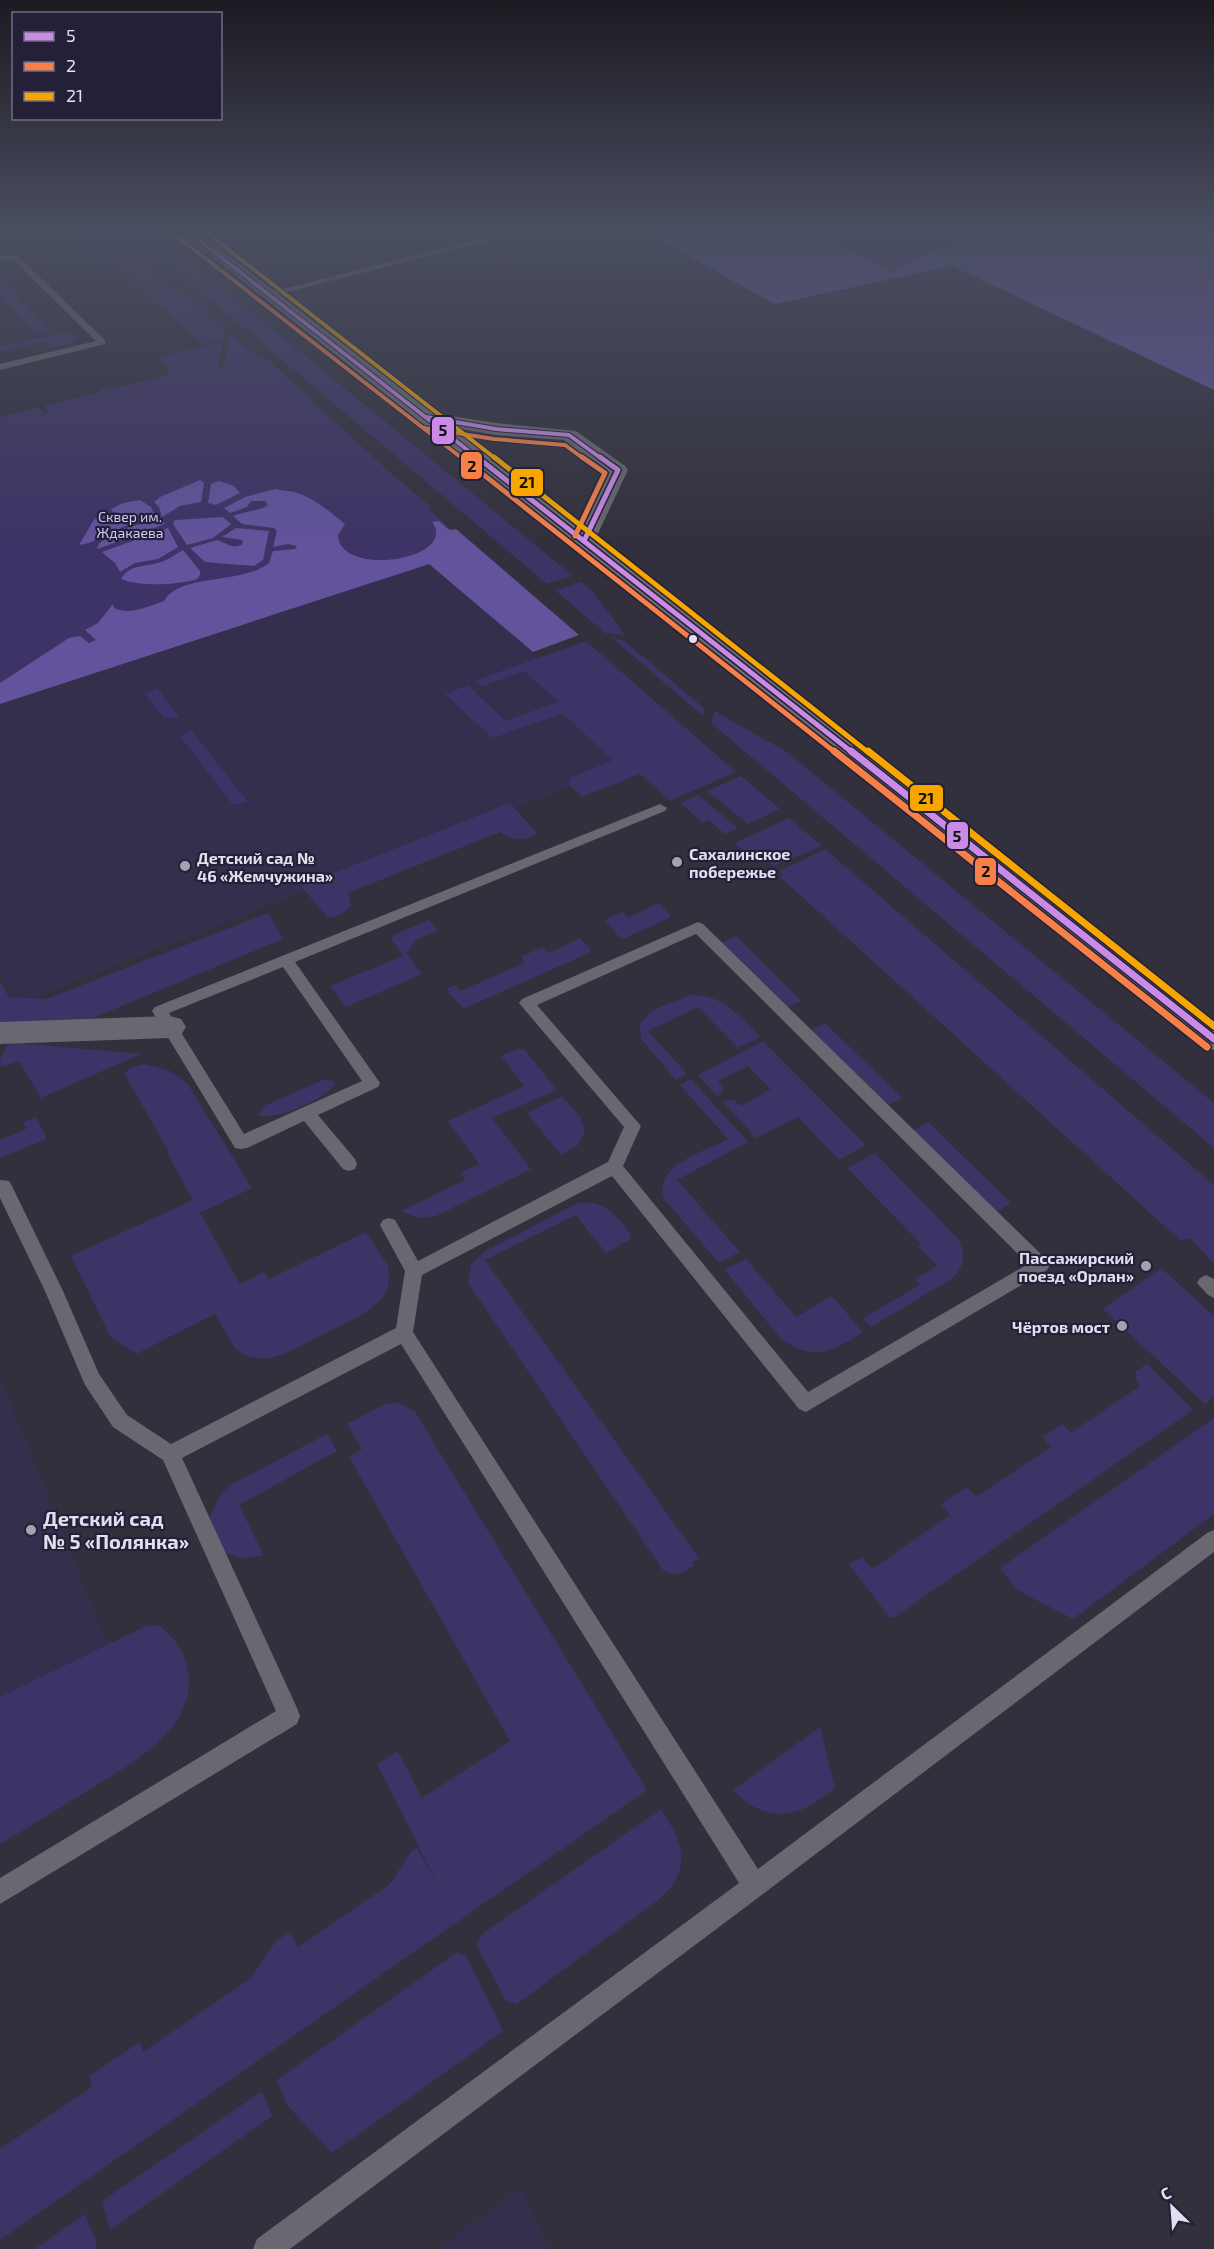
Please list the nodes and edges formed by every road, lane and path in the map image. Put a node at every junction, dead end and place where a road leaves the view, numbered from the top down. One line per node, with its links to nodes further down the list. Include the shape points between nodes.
1 (94, 334): 3 (lane, via 102,342)
2 (318, 334): 4 (main road)
3 (0, 367)
4 (426, 418): 5 (main road); 5 (street, via 569,435 618,470)
5 (584, 541): 10 (main road)
6 (660, 808): 7 (lane)
7 (286, 960): 8 (lane, via 160,1011); 11 (lane, via 372,1083)
8 (170, 1028): 9 (street); 11 (lane, via 241,1143)
9 (0, 1033)
10 (1214, 1039)
11 (307, 1113): 12 (lane)
12 (349, 1164)
13 (614, 1167): 13 (lane, via 633,1125 527,1003 698,927 1041,1265 806,1402); 16 (lane)
14 (3, 1186): 18 (lane, via 92,1379 120,1421)
15 (389, 1225): 16 (lane)
16 (414, 1271): 17 (lane)
17 (404, 1334): 18 (lane); 20 (lane)
18 (171, 1454): 21 (lane, via 289,1716)
19 (1214, 1540): 20 (lane)
20 (755, 1886): 22 (lane)
21 (0, 1892)
22 (267, 2249)

